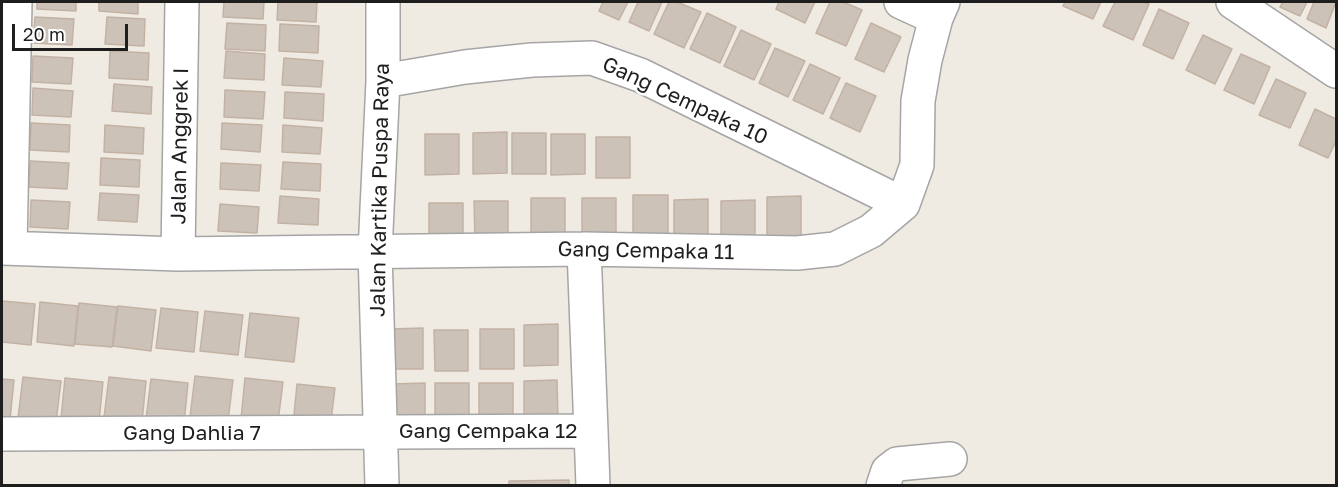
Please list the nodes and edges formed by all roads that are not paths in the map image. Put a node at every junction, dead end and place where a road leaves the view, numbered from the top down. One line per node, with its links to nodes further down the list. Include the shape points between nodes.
1 (15, 2): 10 (street)
2 (182, 2): 13 (street, Jalan Anggrek I)
3 (383, 2): 8 (street, Jalan Kartika Puspa Raya)
4 (901, 2): 6 (street)
5 (1233, 2): 7 (street)
6 (940, 10): 9 (street, via 918,101 917,165)
7 (1336, 70)
8 (383, 81): 9 (street, Gang Cempaka 10, via 465,67 592,58 640,75); 12 (street, Jalan Kartika Puspa Raya)
9 (903, 204): 11 (street, Gang Cempaka 11, via 871,231 835,249 796,253)
10 (5, 248): 13 (street, Gang Cempaka 11)
11 (584, 249): 12 (street, Gang Cempaka 11); 14 (street, Gang Cempaka 12)
12 (375, 252): 13 (street, Gang Cempaka 11); 15 (street, Jalan Kartika Puspa Raya)
13 (178, 254)
14 (591, 431): 15 (street, Gang Cempaka 12); 19 (street)
15 (382, 432): 16 (street, Gang Dahlia 7); 18 (street, Jalan Kartika Puspa Raya)
16 (2, 434)
17 (950, 459): 20 (street, via 897,464 888,471)
18 (382, 486)
19 (593, 486)
20 (883, 486)

